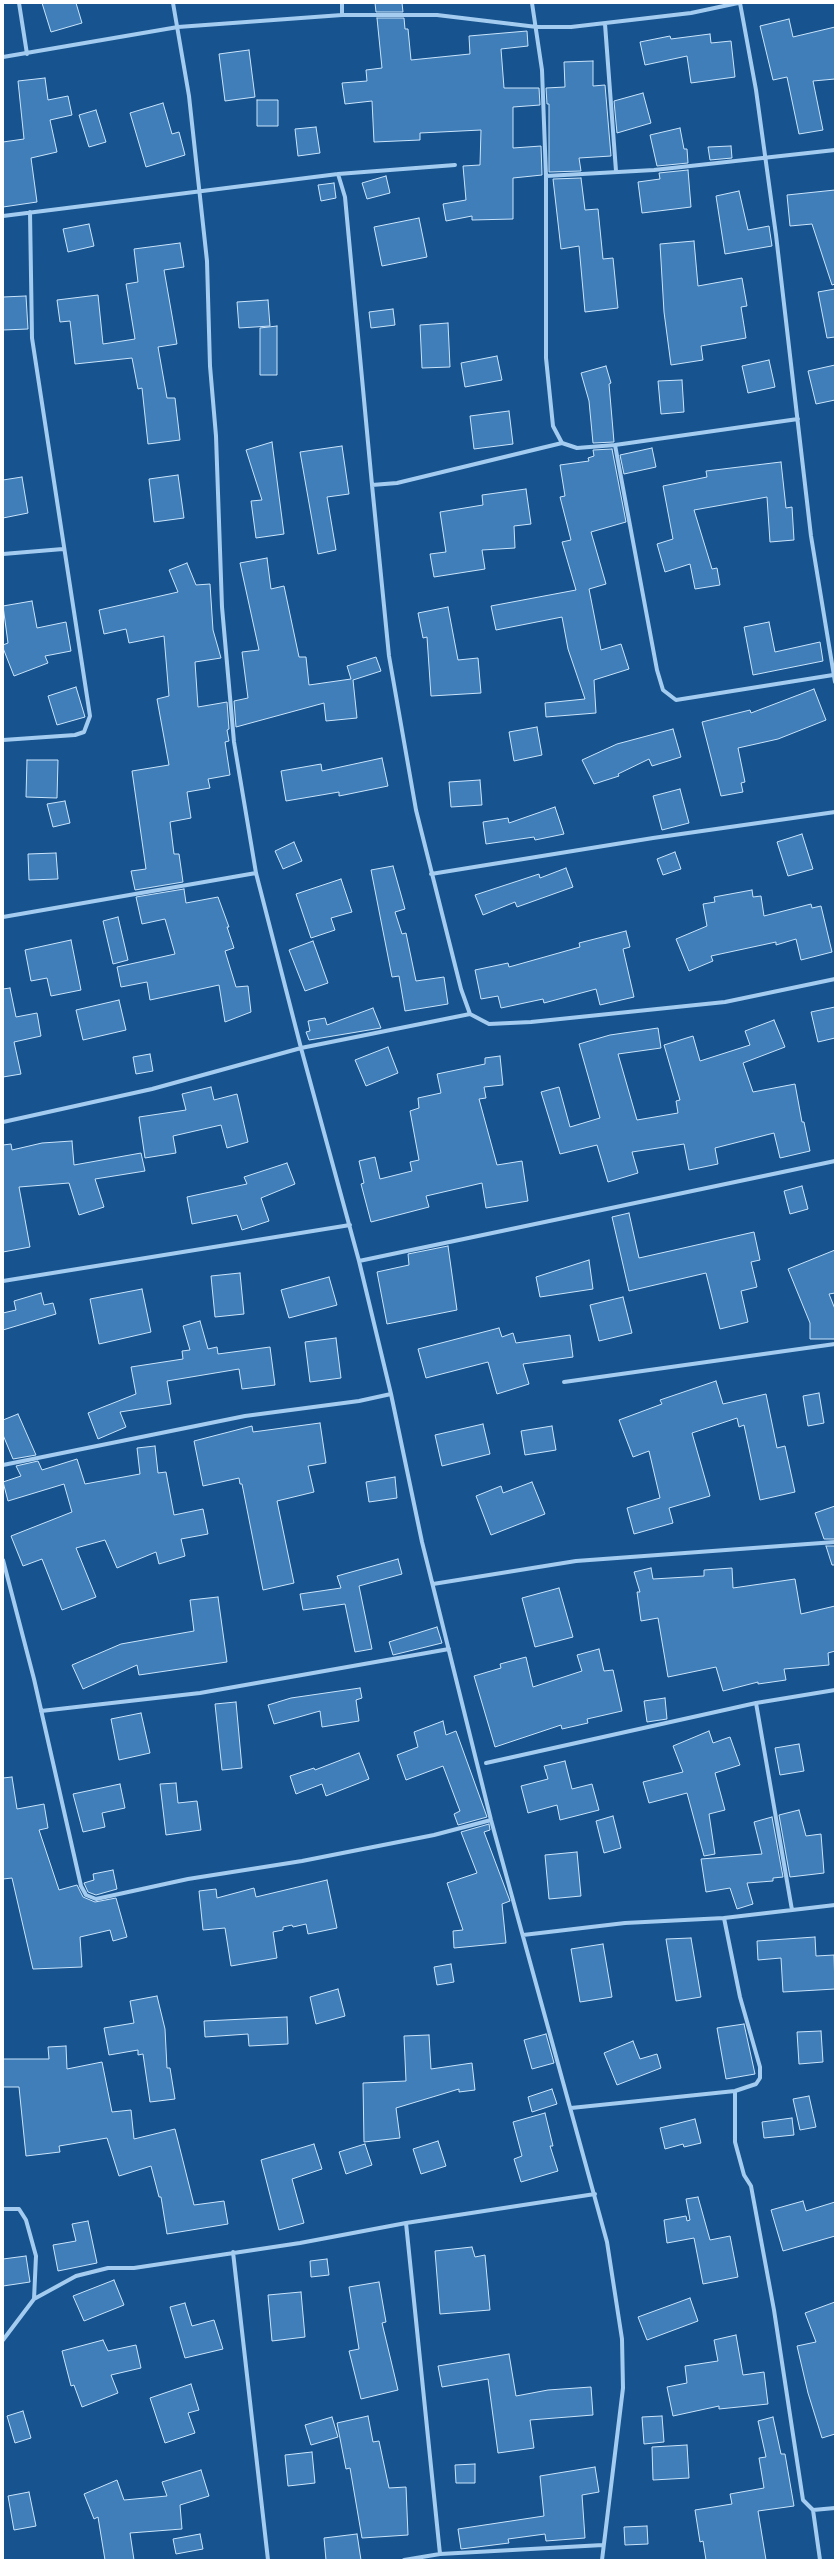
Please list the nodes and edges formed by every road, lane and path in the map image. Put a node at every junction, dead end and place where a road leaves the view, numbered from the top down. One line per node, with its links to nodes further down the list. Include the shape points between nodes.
1 (19, 3): 10 (street)
2 (173, 3): 8 (street)
3 (342, 3): 6 (street)
4 (532, 3): 9 (street)
5 (739, 3): 7 (street, via 691,13); 13 (street)
6 (342, 15): 8 (street); 9 (street, via 437,15)
7 (605, 24): 9 (street); 15 (street)
8 (178, 27): 10 (street); 18 (street)
9 (537, 27): 17 (street, via 542,70)
10 (27, 54): 11 (street)
11 (3, 57)
12 (835, 150): 13 (street)
13 (765, 158): 15 (street); 21 (street)
14 (455, 165): 16 (street)
15 (616, 171): 17 (street)
16 (338, 174): 18 (street); 24 (street, via 345,197)
17 (546, 176): 22 (street, via 546,358 553,426)
18 (200, 191): 19 (street); 31 (street, via 207,261 222,607 234,742)
19 (30, 212): 20 (street); 25 (street, via 32,338)
20 (3, 216)
21 (798, 420): 23 (street); 27 (street, via 811,536)
22 (562, 443): 23 (street, via 577,448); 24 (street, via 397,483)
23 (615, 445): 27 (street, via 657,670 663,690 676,700)
24 (372, 485): 32 (street, via 389,656 416,810)
25 (63, 549): 26 (street); 29 (street, via 88,700 88,727 84,732 75,735)
26 (3, 554)
27 (833, 675): 28 (street)
28 (835, 682)
29 (3, 740)
30 (835, 812): 32 (street)
31 (256, 873): 33 (street); 36 (street)
32 (432, 874): 35 (street, via 460,989)
33 (3, 917)
34 (835, 979): 35 (street, via 725,1002 539,1021 489,1024)
35 (470, 1014): 36 (street)
36 (301, 1048): 37 (street, via 152,1089); 39 (street)
37 (3, 1122)
38 (835, 1161): 40 (street)
39 (350, 1225): 40 (street); 41 (street)
40 (359, 1261): 44 (street)
41 (3, 1281)
42 (835, 1344): 43 (street)
43 (564, 1382)
44 (392, 1394): 45 (street, via 359,1401 245,1416); 48 (street)
45 (3, 1465)
46 (835, 1542): 48 (street, via 576,1561)
47 (3, 1560): 52 (street)
48 (433, 1584): 49 (street)
49 (450, 1649): 52 (street, via 200,1693); 54 (street)
50 (835, 1690): 51 (street)
51 (756, 1703): 53 (street); 56 (street)
52 (41, 1711): 54 (street, via 81,1886 86,1895 96,1899 188,1879 310,1860 434,1835)
53 (486, 1763)
54 (491, 1820): 58 (street)
55 (835, 1905): 56 (street)
56 (792, 1910): 57 (street)
57 (724, 1918): 58 (street, via 625,1923); 59 (street, via 740,1997 760,2067 760,2078 756,2084)
58 (523, 1935): 60 (street)
59 (735, 2090): 60 (street); 68 (street, via 735,2142 744,2175 751,2186 774,2310 803,2500)
60 (571, 2108): 61 (street)
61 (595, 2194): 63 (street); 69 (street, via 608,2249 622,2339 623,2374)
62 (3, 2209): 65 (street, via 19,2209 26,2220 36,2256)
63 (406, 2223): 64 (street, via 300,2243); 70 (street)
64 (233, 2252): 65 (street, via 134,2268 108,2268 76,2276); 71 (street)
65 (34, 2299): 66 (street)
66 (3, 2340)
67 (835, 2508): 68 (street)
68 (813, 2510): 74 (street)
69 (603, 2545): 70 (street); 73 (street)
70 (440, 2554): 72 (street)
71 (268, 2560)
72 (404, 2560)
73 (602, 2560)
74 (820, 2560)

